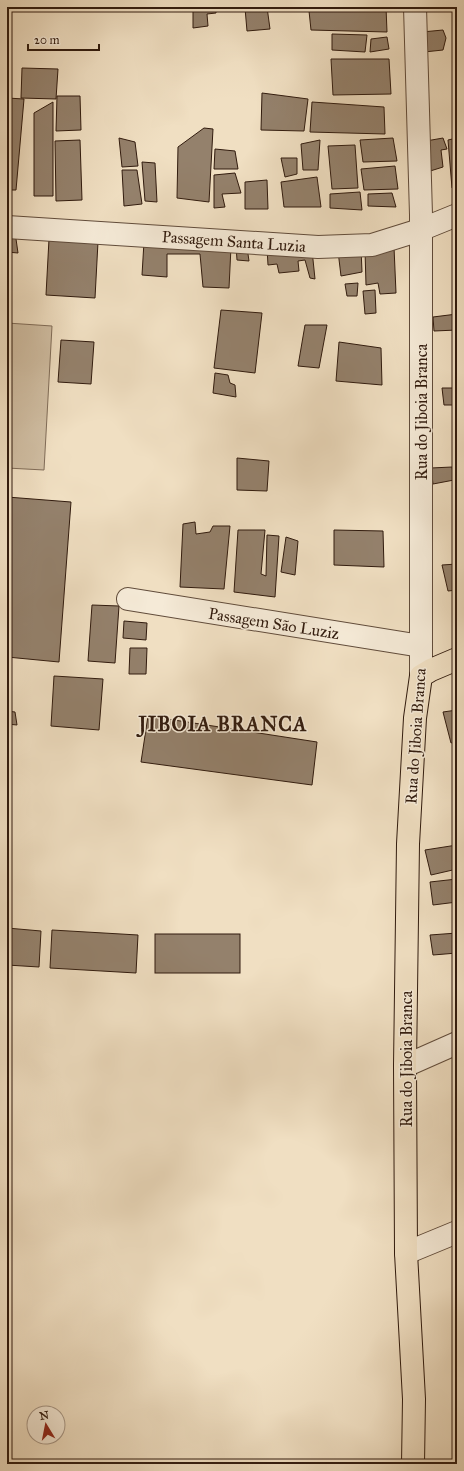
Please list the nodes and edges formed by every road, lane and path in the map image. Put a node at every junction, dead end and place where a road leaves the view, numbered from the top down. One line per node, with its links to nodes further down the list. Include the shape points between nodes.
1 (415, 7): 4 (street, Rua do Jiboia Branca)
2 (457, 216): 4 (street, Passagem Santa Luzia)
3 (7, 227): 4 (street, Passagem Santa Luzia, via 318,247 372,245)
4 (420, 230): 6 (street, Rua do Jiboia Branca)
5 (128, 599): 6 (street, Passagem São Luziz)
6 (421, 646): 8 (street, Rua do Jiboia Branca)
7 (457, 659): 8 (main road)
8 (420, 676): 10 (main road, Rua do Jiboia Branca, via 408,844)
9 (457, 1042): 10 (street)
10 (405, 1066): 12 (main road, Rua do Jiboia Branca)
11 (457, 1232): 12 (street)
12 (406, 1253): 13 (main road, Rua do Jiboia Branca, via 414,1399)
13 (413, 1464)

